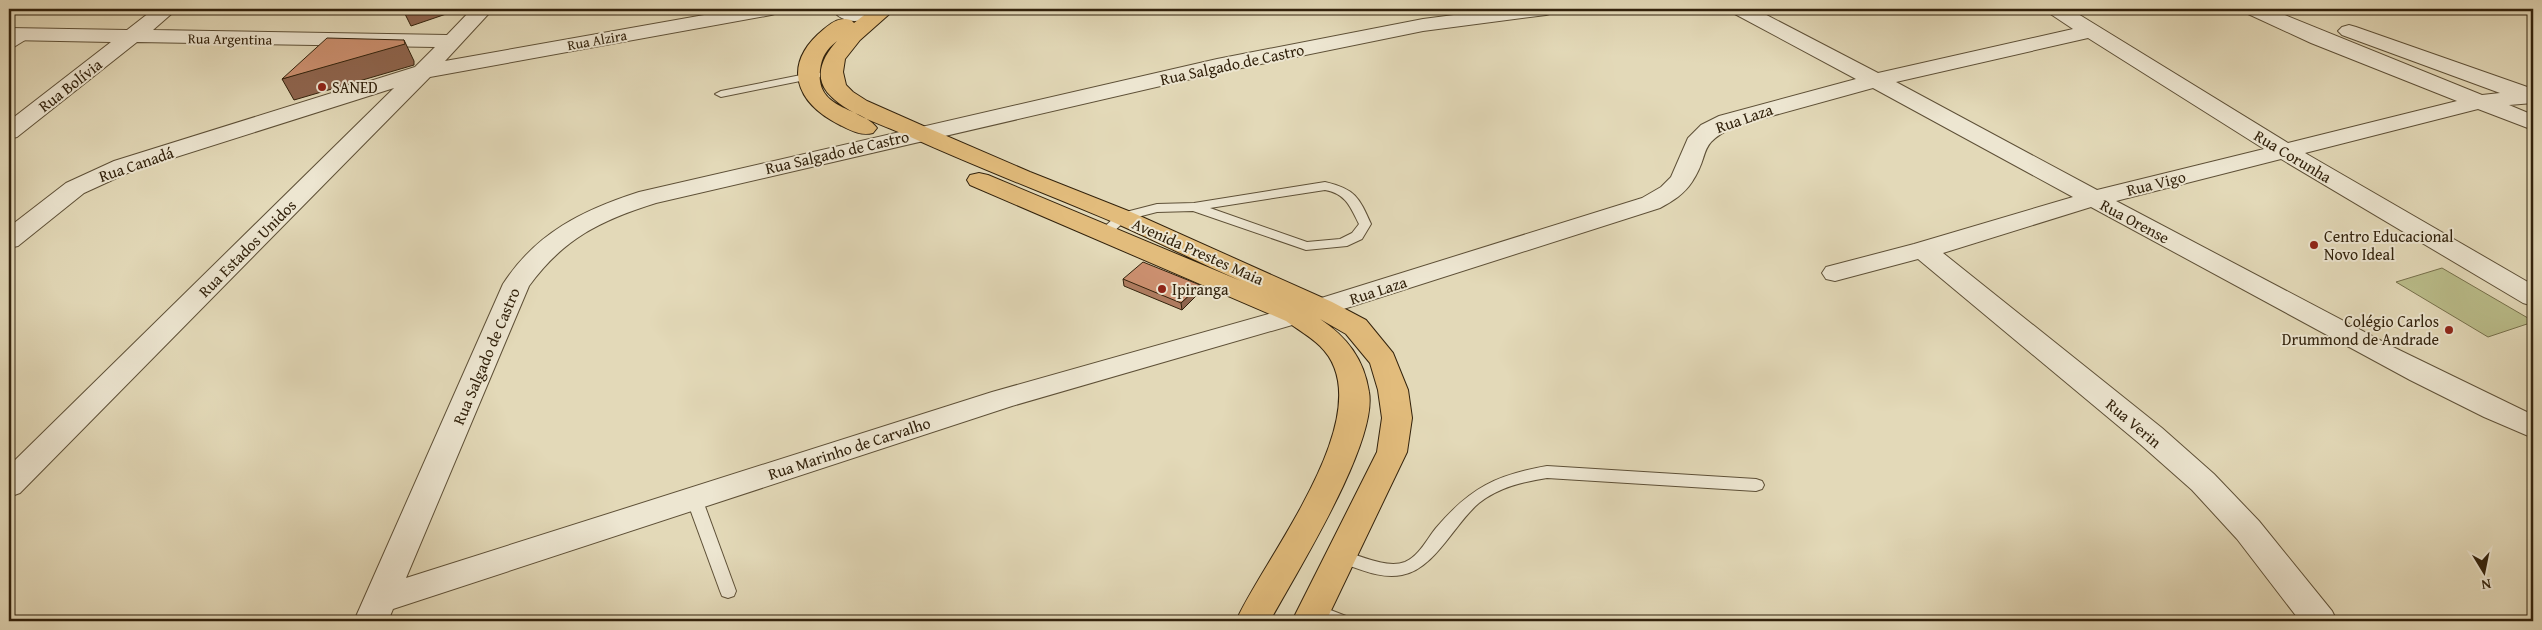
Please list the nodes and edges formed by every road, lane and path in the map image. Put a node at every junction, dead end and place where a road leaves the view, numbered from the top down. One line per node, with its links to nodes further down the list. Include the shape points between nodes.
1 (167, 9): 12 (street, Rua Bolívia)
2 (483, 9): 14 (street, Rua Estados Unidos)
3 (771, 9): 15 (street, Rua Alzira)
4 (885, 9): 16 (main road, via 840,48 834,58)
5 (1546, 9): 26 (street, Rua Salgado de Castro, via 1357,38)
6 (1740, 9): 18 (street, Rua Orense)
7 (2056, 9): 11 (street, Rua Corunha)
8 (2253, 9): 21 (street)
9 (2296, 9): 20 (street)
10 (854, 11): 17 (main road, via 814,52)
11 (2091, 31): 18 (street, Rua Laza); 28 (street, Rua Corunha)
12 (131, 37): 13 (street, Rua Argentina); 14 (street, Rua Argentina); 25 (street, Rua Bolívia)
13 (14, 38)
14 (451, 41): 15 (street, Rua Estados Unidos)
15 (423, 72): 22 (street, Rua Estados Unidos); 23 (street, Rua Canadá)
16 (832, 72): 17 (lane); 26 (main road, Avenida Prestes Maia, via 835,87 845,97)
17 (809, 77): 19 (lane); 27 (main road, Avenida Prestes Maia, via 815,98 828,109)
18 (1876, 80): 29 (street, Rua Orense); 36 (street, Rua Laza, via 1727,121 1709,130 1696,143 1682,179 1670,192 1651,203)
19 (722, 94)
20 (2532, 96): 21 (street, Rua Vigo)
21 (2479, 102): 24 (street); 28 (street, Rua Vigo)
22 (378, 118): 23 (street, Rua Canadá, via 328,114); 38 (street, Rua Estados Unidos)
23 (278, 119): 32 (street, Rua Canadá, via 123,166 97,177 75,188)
24 (2533, 123)
25 (9, 132)
26 (920, 133): 27 (street, Rua Salgado de Castro); 31 (main road, Avenida Prestes Maia, via 1021,177)
27 (893, 139): 31 (main road, Avenida Prestes Maia, via 1016,196); 43 (street, Rua Salgado de Castro, via 614,207 557,238 533,260 516,284)
28 (2284, 151): 29 (street, Rua Vigo); 35 (street, Rua Corunha)
29 (2093, 199): 33 (street, Rua Vigo); 37 (street, Rua Orense, via 2386,356)
30 (1194, 207): 30 (lane, via 1306,246 1342,243 1357,236 1365,224 1351,195 1325,186); 31 (lane, via 1157,208)
31 (1113, 225): 36 (main road, Avenida Prestes Maia)
32 (9, 240)
33 (1923, 250): 34 (street, Rua Vigo); 46 (street, Rua Verin, via 2204,482 2248,530)
34 (1835, 273)
35 (2533, 297)
36 (1309, 312): 40 (street, Rua Marinho de Carvalho, via 1002,399); 41 (main road, Avenida Prestes Maia, via 1356,327 1383,360 1393,390 1397,418 1392,452); 45 (main road, Avenida Prestes Maia, via 1348,367 1355,394 1352,420 1334,475)
37 (2533, 427)
38 (9, 485)
39 (1756, 485): 41 (lane, via 1547,472 1517,477 1493,485 1462,507 1420,561 1408,568 1385,568)
40 (694, 498): 42 (lane); 43 (street, Rua Marinho de Carvalho)
41 (1341, 556): 44 (main road, Avenida Prestes Maia)
42 (728, 591)
43 (375, 611)
44 (1321, 618)
45 (1253, 621)
46 (2320, 621)

